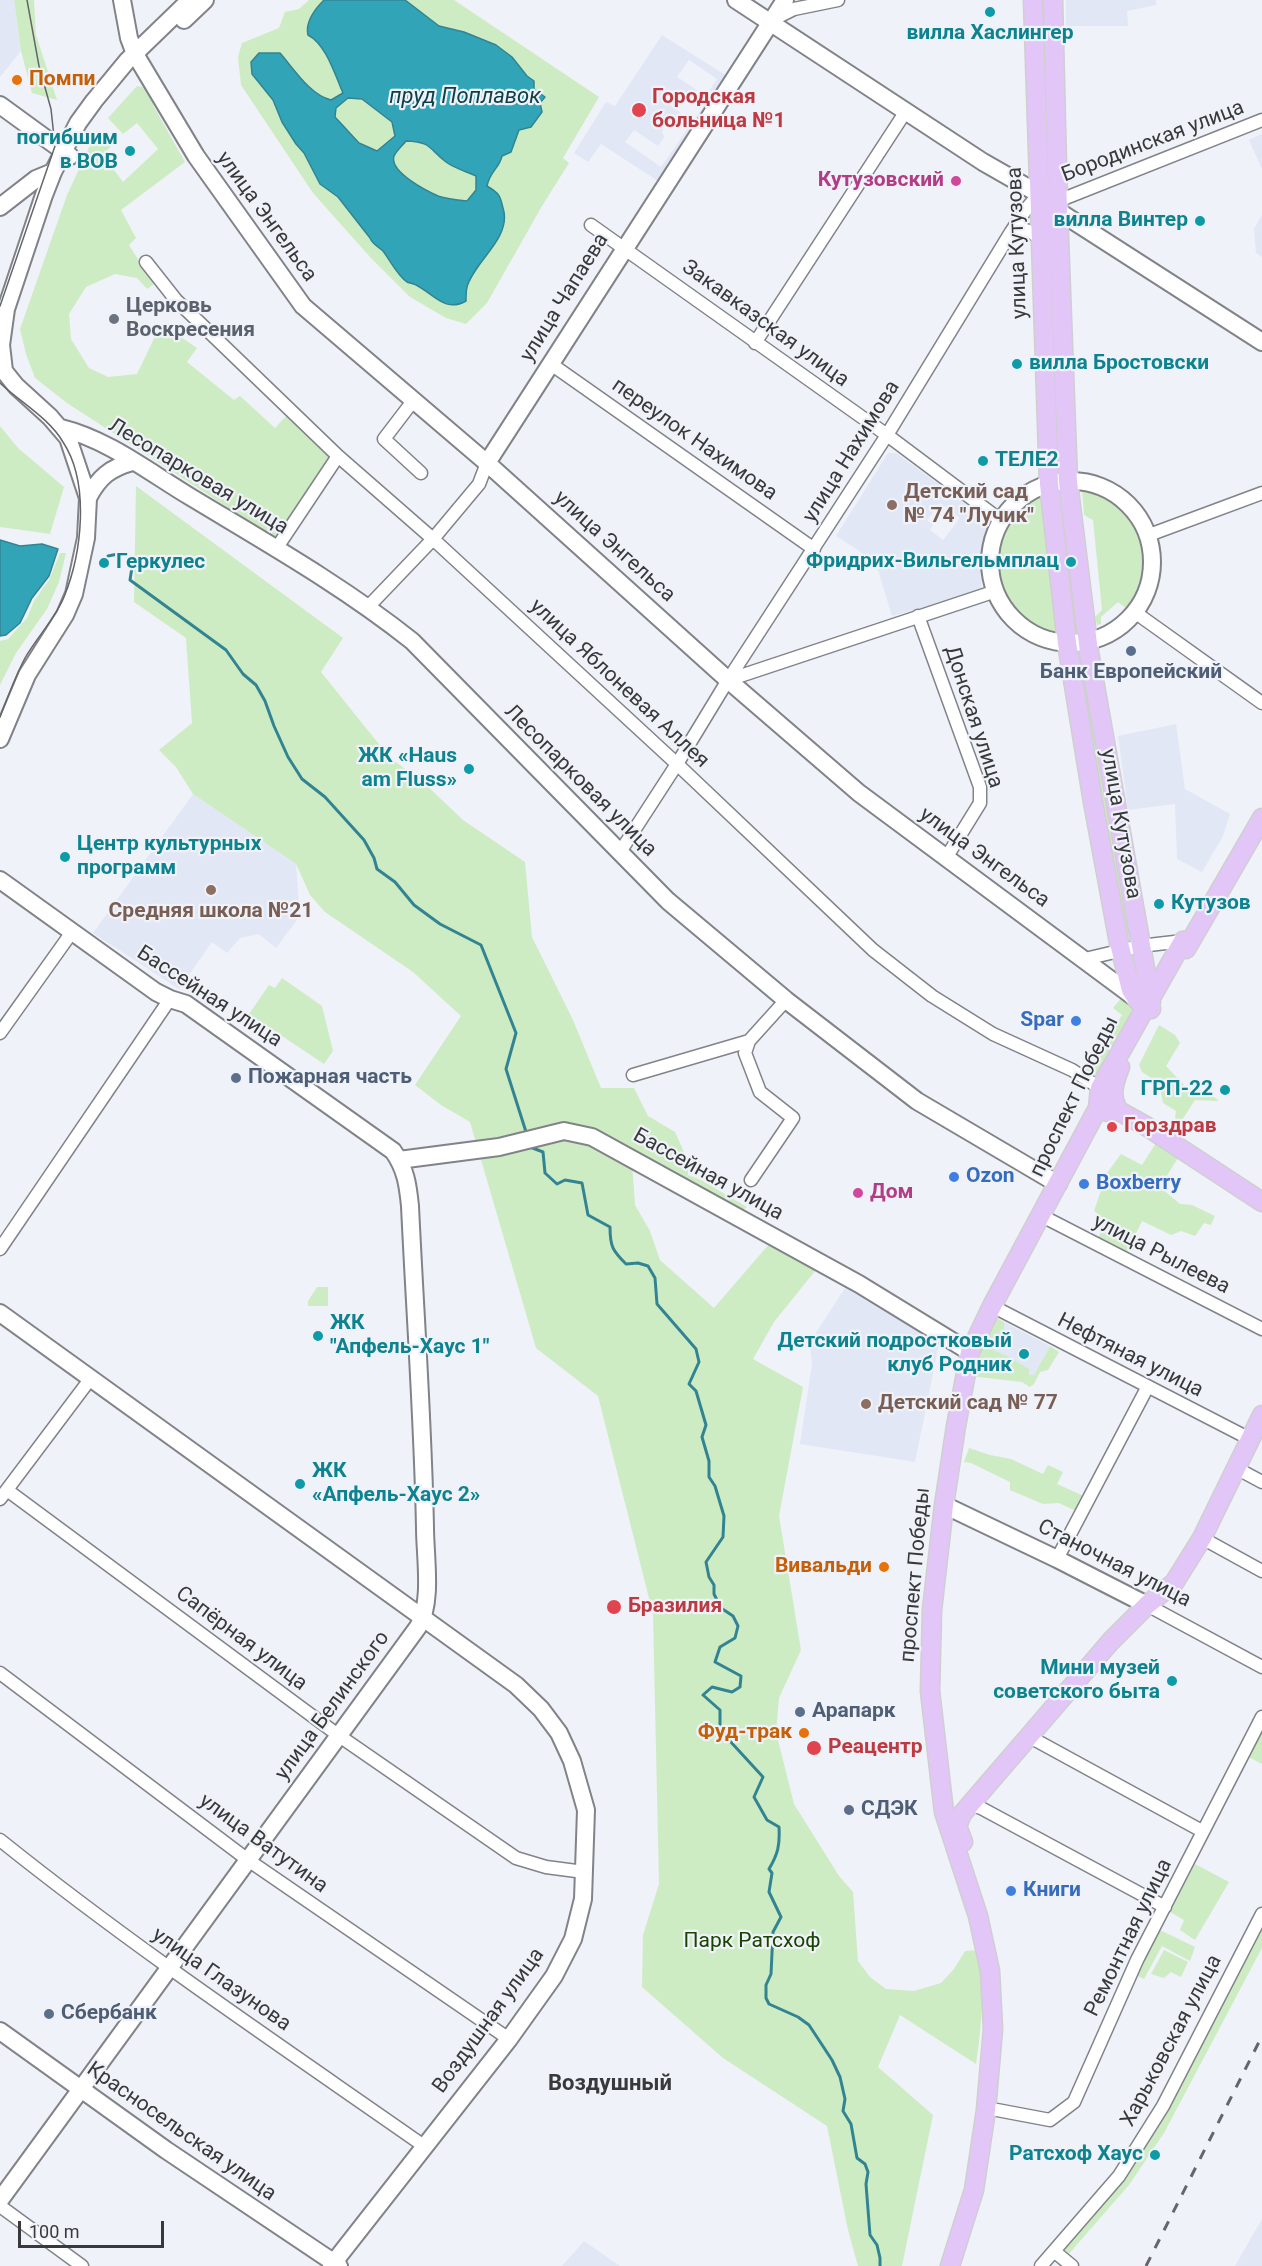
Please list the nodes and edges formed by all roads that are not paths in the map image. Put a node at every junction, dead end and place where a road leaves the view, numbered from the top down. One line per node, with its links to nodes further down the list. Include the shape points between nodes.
1 (113, 0): 11 (street, via 119,44)
2 (122, 0): 11 (street)
3 (190, 0): 11 (street)
4 (205, 0): 11 (street)
5 (736, 0): 10 (street)
6 (785, 0): 10 (street, улица Чапаева)
7 (838, 0): 10 (street, via 794,9)
8 (1033, 0): 17 (main road, улица Кутузова)
9 (1053, 0): 19 (main road, улица Кутузова)
10 (771, 21): 13 (street); 24 (street, улица Чапаева)
11 (135, 62): 15 (street, via 94,101 78,123); 31 (street, улица Энгельса, via 195,156 303,306)
12 (0, 105): 15 (street)
13 (906, 111): 17 (street); 27 (street)
14 (1262, 120): 19 (street, Бородинская улица)
15 (67, 154): 16 (street); 20 (street)
16 (53, 172): 18 (street, via 36,179); 20 (street)
17 (1039, 194): 22 (street, улица Нахимова); 23 (main road, улица Кутузова)
18 (2, 206): 20 (street, via 28,199)
19 (1058, 206): 26 (street); 38 (main road, улица Кутузова)
20 (43, 210): 28 (street, via 13,285)
21 (591, 225): 24 (street, Закавказская улица)
22 (1013, 229): 23 (street, via 1028,230); 33 (street, улица Нахимова)
23 (1041, 238): 39 (main road, улица Кутузова)
24 (625, 247): 27 (street, Закавказская улица); 29 (street, улица Чапаева)
25 (146, 262): 34 (street, улица Яблоневая Аллея, via 176,300)
26 (1262, 342)
27 (755, 343): 33 (street, Закавказская улица)
28 (1, 346): 30 (street)
29 (551, 364): 36 (street, улица Чапаева); 46 (street, переулок Нахимова)
30 (2, 369): 32 (street)
31 (413, 401): 36 (street, улица Энгельса); 37 (street, via 384,439)
32 (61, 428): 35 (street, Лесопарковая улица, via 81,433); 41 (street, via 72,445)
33 (887, 435): 42 (street, Закавказская улица); 46 (street, улица Нахимова)
34 (338, 456): 44 (street, улица Яблоневая Аллея); 45 (street)
35 (132, 462): 41 (street, via 108,471 96,482); 45 (street, Лесопарковая улица)
36 (487, 463): 44 (street, улица Чапаева, via 479,484); 53 (street, улица Энгельса)
37 (421, 473)
38 (1068, 482): 39 (street); 43 (street, via 1102,486 1137,514); 51 (main road, улица Кутузова)
39 (1049, 484): 42 (street, via 1025,494); 52 (main road, улица Кутузова)
40 (1262, 493): 43 (street)
41 (88, 498): 55 (street, via 86,538 74,594 27,675)
42 (999, 519): 47 (street, via 990,548)
43 (1149, 535): 49 (street, via 1149,586)
44 (433, 539): 48 (street, улица Чапаева); 56 (street, улица Яблоневая Аллея)
45 (276, 549): 48 (street, Лесопарковая улица)
46 (814, 549): 53 (street, улица Нахимова)
47 (993, 592): 50 (street); 52 (street, via 1017,621 1037,635)
48 (368, 607): 58 (street, Лесопарковая улица, via 412,641)
49 (1136, 613): 51 (street, via 1107,635); 54 (street)
50 (918, 616): 53 (street); 59 (street, Донская улица, via 980,787 980,803)
51 (1088, 641): 52 (street); 63 (main road, улица Кутузова)
52 (1067, 643): 64 (main road, улица Кутузова)
53 (728, 680): 56 (street, улица Нахимова); 59 (street, улица Энгельса, via 859,793)
54 (1262, 704)
55 (0, 739)
56 (677, 764): 58 (street, улица Нахимова); 72 (street, улица Яблоневая Аллея, via 846,926 932,996 993,1034 1072,1070)
57 (1262, 818): 62 (main road, проспект Победы)
58 (620, 852): 67 (street, Лесопарковая улица, via 668,901)
59 (946, 858): 65 (street, улица Энгельса)
60 (0, 880): 61 (street, Бассейная улица)
61 (72, 932): 66 (street, Бассейная улица); 69 (street)
62 (1187, 940): 63 (street); 68 (main road, проспект Победы)
63 (1140, 946): 64 (street); 68 (main road, улица Кутузова)
64 (1121, 952): 65 (street); 68 (main road, улица Кутузова, via 1131,990)
65 (1085, 959): 68 (street, улица Энгельса)
66 (170, 999): 75 (street, Бассейная улица, via 186,1004); 80 (street)
67 (786, 1000): 70 (street); 77 (street, Лесопарковая улица, via 917,1101)
68 (1146, 1004): 72 (main road, проспект Победы); 73 (main road, проспект Победы, via 1115,1080 1113,1101)
69 (0, 1033)
70 (749, 1041): 71 (street); 76 (street, via 745,1053 760,1092 793,1118)
71 (633, 1076)
72 (1100, 1088): 74 (main road, проспект Победы, via 1098,1108)
73 (1119, 1111): 74 (main road, via 1102,1114); 78 (main road)
74 (1089, 1125): 77 (main road, проспект Победы)
75 (396, 1156): 84 (street, Бассейная улица, via 499,1147 564,1131 592,1137 859,1284); 97 (street, via 404,1168 410,1206 424,1490)
76 (751, 1180)
77 (1058, 1184): 79 (main road, проспект Победы)
78 (1262, 1202)
79 (1042, 1216): 81 (main road, проспект Победы); 83 (street, улица Рылеева)
80 (0, 1249)
81 (992, 1306): 84 (main road, проспект Победы); 86 (street, Нефтяная улица)
82 (0, 1313): 85 (street, Воздушная улица)
83 (1262, 1329)
84 (970, 1352): 92 (main road, проспект Победы)
85 (91, 1378): 91 (street); 97 (street, Воздушная улица)
86 (1147, 1388): 88 (street, Нефтяная улица); 94 (street)
87 (1262, 1415): 88 (main road)
88 (1250, 1440): 89 (main road)
89 (1236, 1468): 90 (street); 93 (main road)
90 (1262, 1482)
91 (3, 1495): 101 (street, Сапёрная улица)
92 (944, 1505): 94 (street, Станочная улица); 103 (main road, проспект Победы, via 930,1648 930,1691)
93 (1202, 1538): 95 (street); 96 (main road, via 1174,1583)
94 (1057, 1559): 96 (street, Станочная улица)
95 (1262, 1570)
96 (1147, 1605): 98 (street, Станочная улица); 102 (main road)
97 (424, 1618): 101 (street, улица Белинского); 108 (street, Воздушная улица, via 516,1685 559,1733 572,1761 586,1810)
98 (1262, 1666)
99 (0, 1672): 107 (street, улица Ватутина)
100 (1262, 1718): 105 (street, Ремонтная улица)
101 (338, 1735): 107 (street, улица Белинского); 108 (street, Сапёрная улица, via 516,1858)
102 (1028, 1736): 104 (main road); 105 (street)
103 (942, 1793): 104 (main road, via 960,1804); 122 (main road, проспект Победы, via 944,1812 981,1927 990,1971 993,2029 974,2190)
104 (970, 1804): 109 (street); 115 (main road, via 958,1820 959,1831 988,1915 999,1970 1003,2036)
105 (1202, 1831): 109 (street, Ремонтная улица)
106 (0, 1840): 111 (street, улица Глазунова)
107 (248, 1860): 111 (street, улица Белинского); 113 (street, улица Ватутина)
108 (584, 1872): 113 (street, Воздушная улица, via 583,1899 573,1939 554,1976)
109 (1165, 1907): 115 (street, Ремонтная улица, via 1074,2102 1050,2120)
110 (1262, 1914): 119 (street, Харьковская улица, via 1163,2106 1119,2176)
111 (169, 1968): 114 (street, улица Белинского); 116 (street, улица Глазунова)
112 (0, 2031): 114 (street, Красносельская улица)
113 (509, 2039): 116 (street, Воздушная улица)
114 (80, 2089): 117 (street, улица Белинского); 120 (street, Красносельская улица)
115 (997, 2110): 123 (main road, via 983,2192)
116 (424, 2146): 120 (street, Воздушная улица)
117 (0, 2200)
118 (0, 2206): 121 (street)
119 (1054, 2252): 124 (street, Харьковская улица); 125 (street)
120 (334, 2265)
121 (82, 2266)
122 (950, 2266)
123 (961, 2266)
124 (1041, 2266)
125 (1072, 2266)

